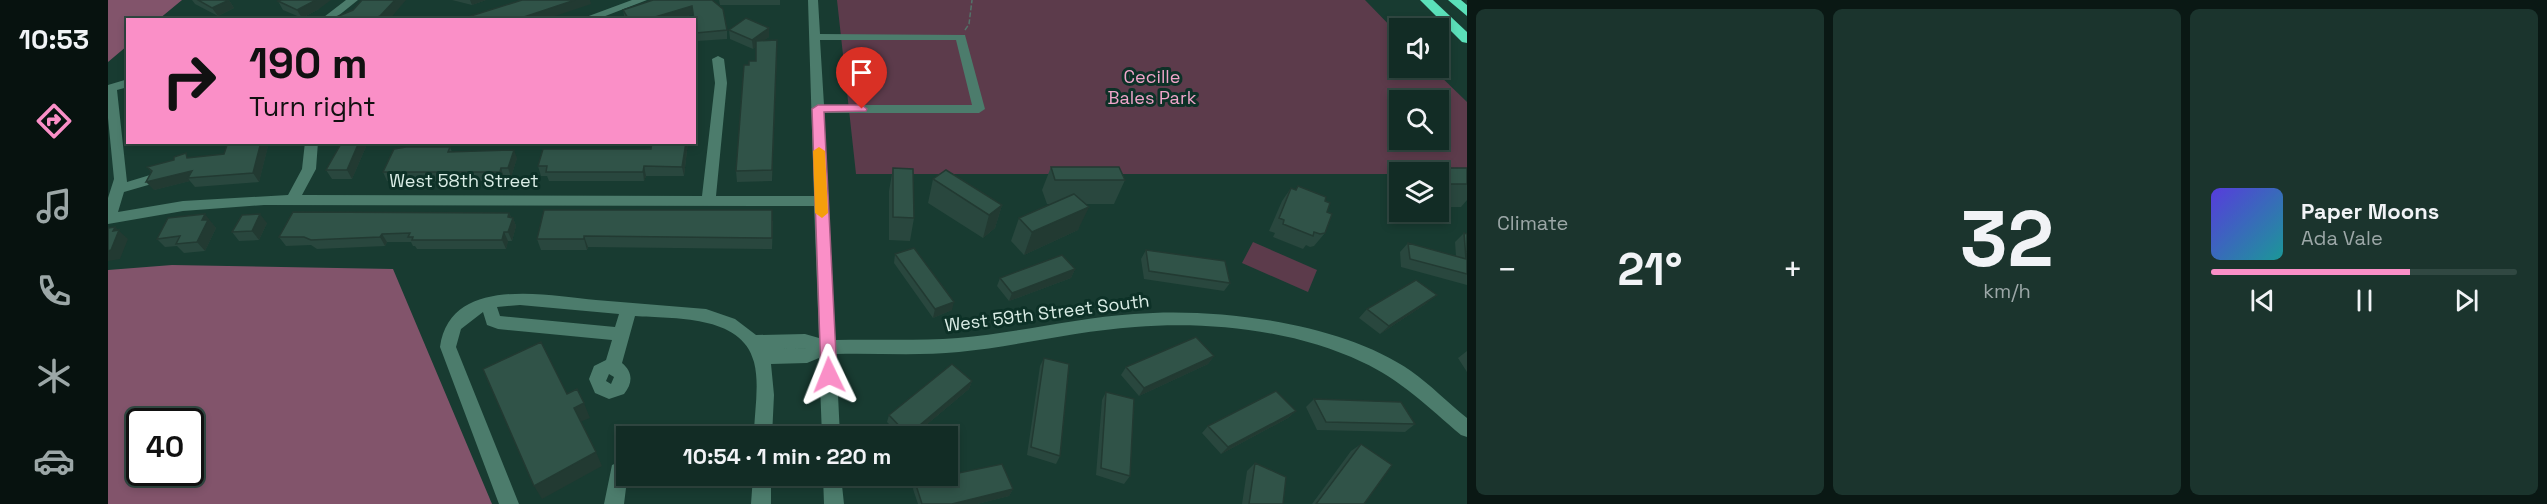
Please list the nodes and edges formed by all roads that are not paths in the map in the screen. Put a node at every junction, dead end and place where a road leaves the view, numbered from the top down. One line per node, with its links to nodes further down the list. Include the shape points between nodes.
1 (353, 0): 7 (street)
2 (642, 0): 8 (street)
3 (813, 0): 9 (street)
4 (1426, 0): 10 (highway)
5 (1454, 0): 6 (highway)
6 (1467, 12)
7 (328, 18)
8 (589, 18)
9 (815, 37): 13 (street); 13 (street, via 961,37 979,109)
10 (1467, 39)
11 (718, 58): 20 (street, via 721,82)
12 (126, 84): 14 (street, via 111,88)
13 (818, 109): 21 (street)
14 (118, 140): 16 (street)
15 (312, 144): 19 (street, via 309,169)
16 (115, 155): 18 (street)
17 (150, 180): 18 (street)
18 (116, 186): 22 (street)
19 (292, 200): 20 (street, West 58th Street); 22 (street, West 58th Street, via 212,203)
20 (709, 200): 21 (street, West 58th Street)
21 (821, 201): 27 (street)
22 (109, 219)
23 (488, 304): 24 (street, via 520,299); 25 (street, via 493,320 498,322); 36 (street, via 459,318 451,330 448,347)
24 (629, 309): 25 (street); 26 (street, via 720,320 739,328)
25 (621, 334): 29 (street)
26 (754, 342): 27 (street, via 805,341); 28 (street)
27 (828, 347): 28 (street, via 807,356); 31 (street); 32 (street, West 59th Street South, via 958,345 1101,323 1204,320 1294,332 1335,343 1404,376)
28 (763, 357): 30 (street)
29 (612, 367)
30 (763, 426)
31 (831, 426)
32 (1467, 429)
33 (617, 486): 37 (street)
34 (762, 486): 38 (street)
35 (833, 486): 39 (street)
36 (509, 504)
37 (614, 504)
38 (761, 504)
39 (834, 504)

